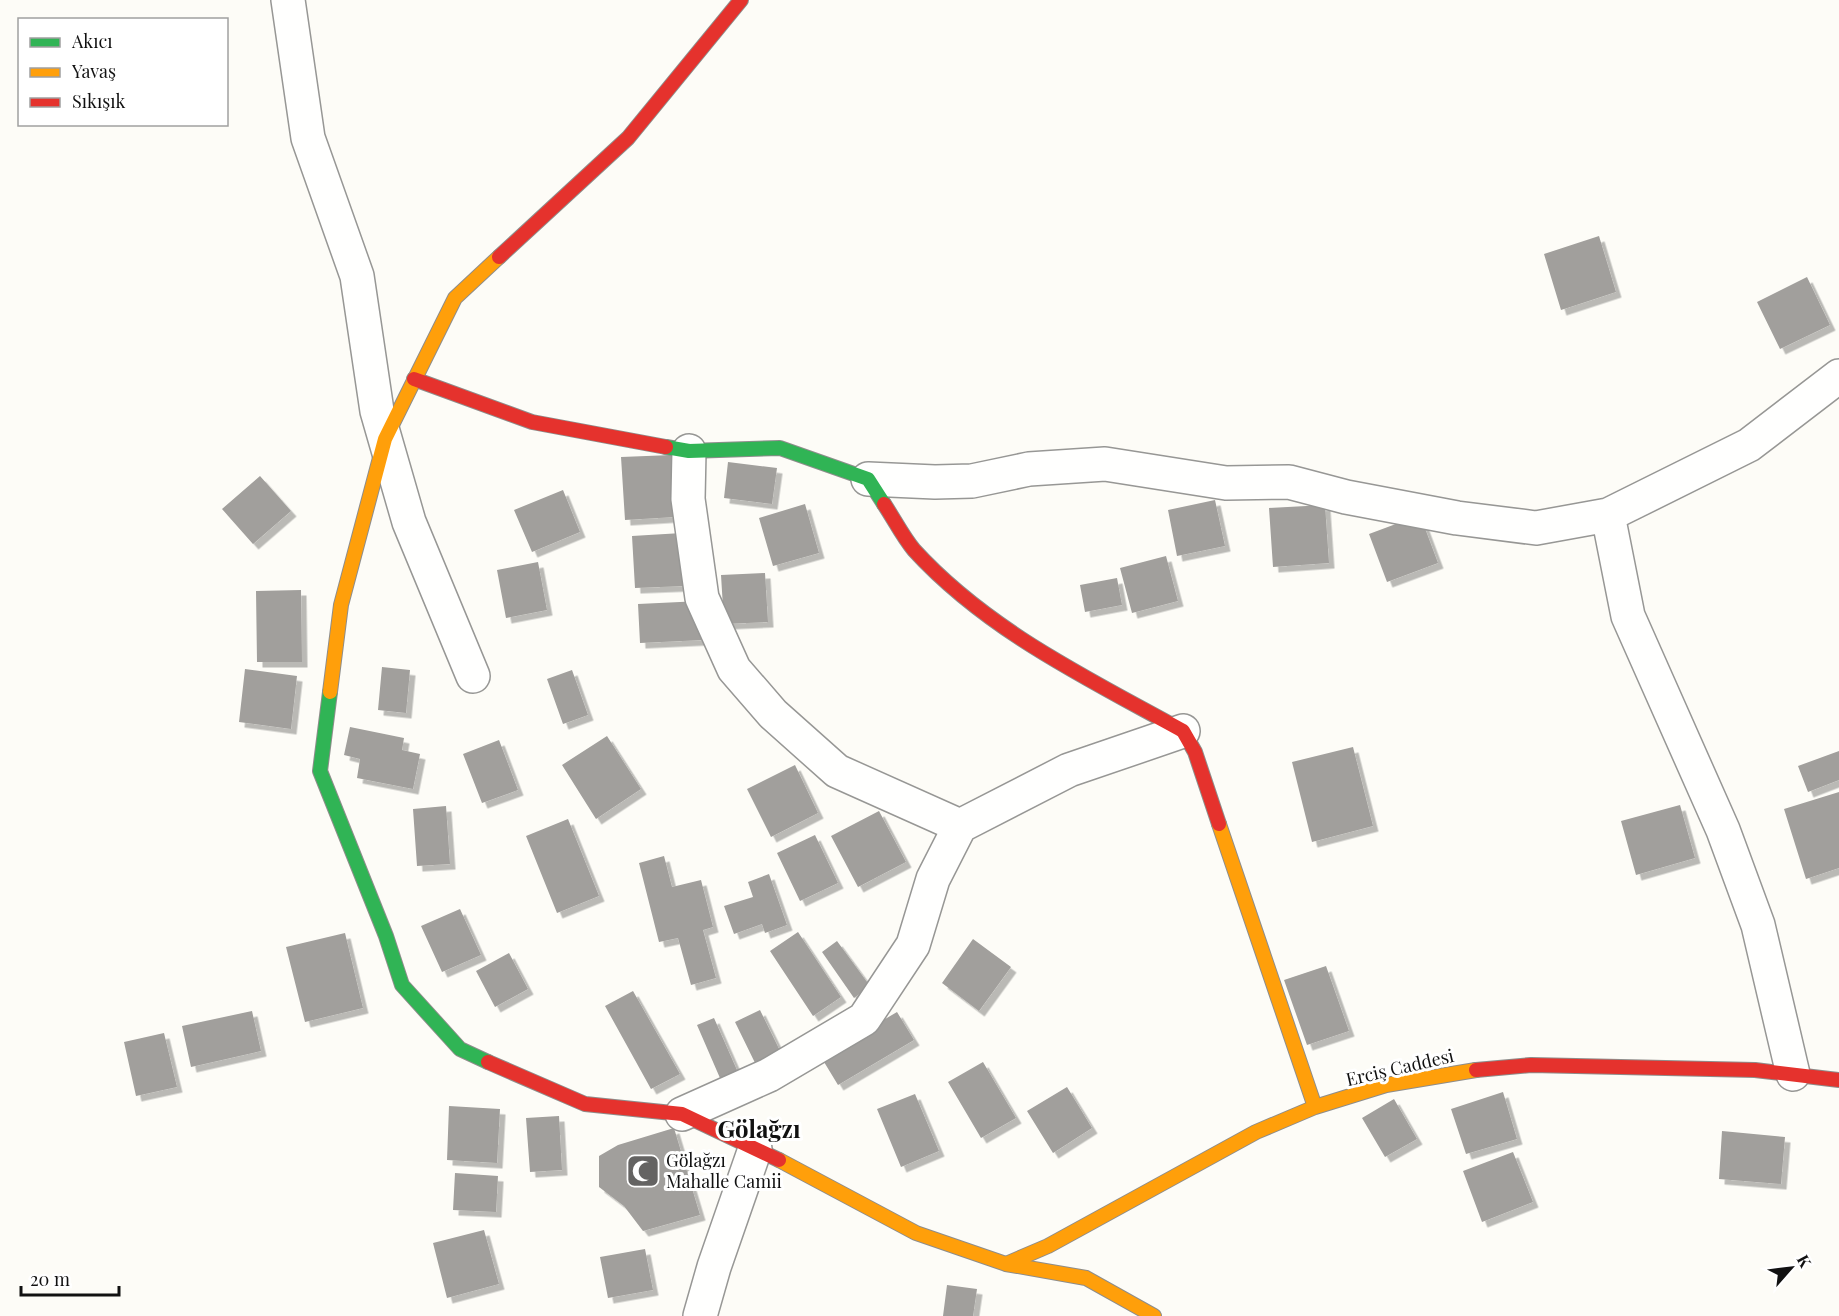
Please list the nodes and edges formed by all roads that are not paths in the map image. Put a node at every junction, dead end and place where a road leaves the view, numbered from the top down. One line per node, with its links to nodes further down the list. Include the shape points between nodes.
1 (288, 0): 5 (street, via 308,138 357,276 376,411)
2 (741, 0): 4 (street, via 628,138 454,298)
3 (1839, 376): 8 (street, via 1749,445)
4 (414, 379): 5 (street); 6 (street, via 532,422)
5 (385, 439): 9 (street, via 409,522); 15 (street, via 341,605 320,771 402,985 460,1049 523,1079 585,1104)
6 (689, 451): 7 (street, via 780,448); 11 (street, via 688,499 702,598 734,669 773,714 837,771)
7 (868, 479): 8 (street, via 972,481 1029,469 1105,464 1226,483 1289,482 1457,518 1536,528); 10 (street, via 913,549 959,593 1034,648)
8 (1608, 515): 12 (street, via 1628,616 1723,830 1758,925)
9 (473, 676)
10 (1183, 730): 11 (street, via 1069,770); 14 (street, via 1195,752)
11 (960, 826): 15 (street, via 933,879 913,945 864,1019 769,1075)
12 (1793, 1074): 13 (street, Erciş Caddesi); 14 (street, Erciş Caddesi, via 1755,1070 1491,1067 1386,1085)
13 (1839, 1080)
14 (1315, 1107): 17 (street, Erciş Caddesi, via 1256,1132 1056,1242)
15 (682, 1114): 16 (street)
16 (755, 1149): 17 (street, via 916,1233); 18 (street)
17 (1006, 1264): 19 (street, via 1086,1278)
18 (700, 1316)
19 (1154, 1316)

